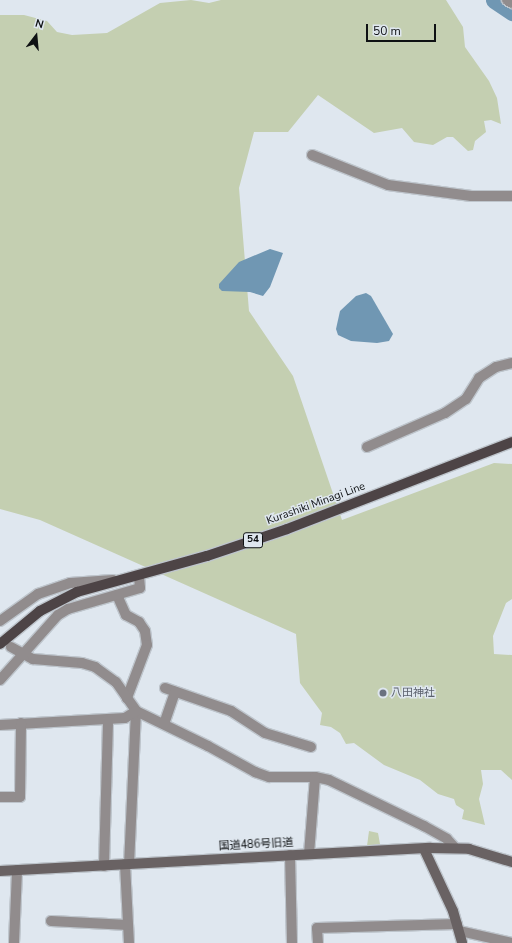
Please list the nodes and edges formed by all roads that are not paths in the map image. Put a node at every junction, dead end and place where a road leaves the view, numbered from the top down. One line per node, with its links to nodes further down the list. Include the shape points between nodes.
1 (508, 0): 2 (street)
2 (512, 3)
3 (312, 155): 4 (street, via 388,185 471,196)
4 (512, 196)
5 (512, 362): 7 (street, via 496,367 479,378 466,399 445,413)
6 (512, 442): 8 (main road, Kurashiki Minagi Line / 54, via 336,512)
7 (367, 447)
8 (139, 576): 9 (main road, Kurashiki Minagi Line / 54); 10 (street, via 140,588)
9 (124, 580): 11 (street, via 70,583 38,594); 12 (main road, Kurashiki Minagi Line / 54, via 77,592 61,599 28,620)
10 (117, 595): 14 (street, via 68,609 58,615); 18 (street, via 126,615 139,622 148,645)
11 (0, 621)
12 (0, 644)
13 (11, 647): 14 (street)
14 (22, 653): 15 (street); 18 (street, via 33,659 82,663 94,667 116,682)
15 (0, 680)
16 (165, 688): 17 (street)
17 (175, 692): 22 (street); 24 (street, via 232,711 265,733)
18 (127, 698): 19 (street)
19 (136, 712): 20 (street, via 125,718); 22 (street); 32 (street)
20 (108, 719): 21 (street); 33 (street)
21 (21, 723): 23 (street); 26 (street, via 20,797)
22 (164, 724): 25 (street, via 255,772 270,777)
23 (0, 725)
24 (311, 747)
25 (315, 777): 27 (street, via 329,780 424,826 446,839); 29 (street)
26 (0, 797)
27 (455, 848): 28 (street, 国道486号旧道); 31 (street, 国道486号旧道, via 485,852)
28 (424, 849): 29 (street, 国道486号旧道); 38 (street)
29 (309, 854): 30 (street, 国道486号旧道)
30 (290, 856): 32 (street, 国道486号旧道); 42 (street)
31 (512, 862)
32 (127, 864): 33 (street, 国道486号旧道); 37 (street)
33 (104, 866): 34 (street, 国道486号旧道)
34 (17, 870): 35 (street, 国道486号旧道); 40 (street)
35 (0, 871)
36 (51, 920): 37 (street)
37 (128, 925): 41 (street)
38 (459, 928): 39 (street); 43 (street, via 317,928); 44 (street)
39 (494, 941): 45 (street)
40 (14, 943)
41 (129, 943)
42 (292, 943)
43 (318, 943)
44 (462, 943)
45 (512, 943)

